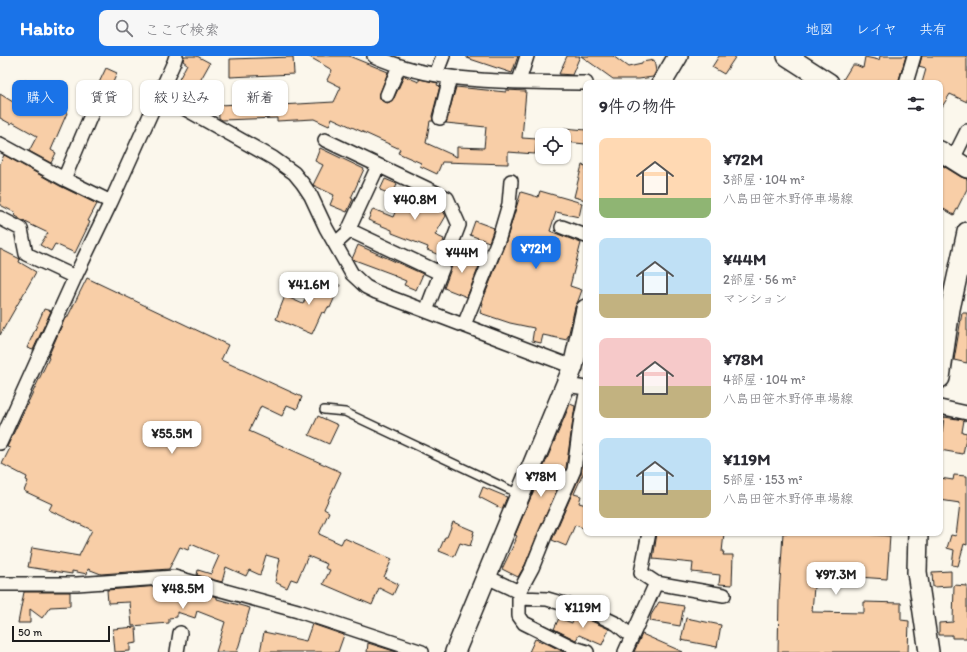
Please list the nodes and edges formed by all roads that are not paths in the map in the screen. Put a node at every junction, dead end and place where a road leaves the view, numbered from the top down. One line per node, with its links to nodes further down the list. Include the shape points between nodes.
1 (176, 56): 11 (street)
2 (374, 56): 8 (street)
3 (443, 56): 9 (street)
4 (527, 56): 15 (street)
5 (678, 56): 12 (main road)
6 (787, 56): 13 (main road)
7 (914, 56): 14 (street)
8 (399, 66): 9 (street); 17 (street)
9 (436, 74): 10 (street)
10 (450, 77): 15 (street); 21 (street)
11 (166, 80)
12 (664, 80)
13 (824, 80)
14 (907, 80)
15 (519, 81): 16 (street)
16 (583, 83)
17 (387, 95)
18 (91, 116): 27 (street)
19 (149, 116): 29 (street)
20 (198, 116): 35 (street, via 273,158 294,173 311,196)
21 (440, 118)
22 (967, 132): 25 (street)
23 (325, 140): 26 (street)
24 (0, 144): 27 (street)
25 (953, 159)
26 (378, 166): 32 (street); 36 (street, via 447,198 459,225)
27 (64, 179): 29 (street)
28 (511, 181): 41 (street, via 509,204 499,238)
29 (111, 202): 37 (street)
30 (0, 218): 37 (street, via 21,229 26,254)
31 (562, 227): 34 (street)
32 (348, 230): 35 (street); 36 (street)
33 (967, 232): 38 (main road)
34 (583, 235)
35 (335, 244): 39 (street, via 352,274 366,287)
36 (440, 273): 39 (street)
37 (75, 277): 50 (street)
38 (946, 299): 42 (main road)
39 (426, 311): 41 (street)
40 (583, 322): 43 (main road)
41 (464, 325): 43 (street)
42 (943, 338)
43 (573, 367): 44 (main road)
44 (566, 385): 45 (street); 51 (main road)
45 (583, 388)
46 (943, 408): 49 (street)
47 (324, 410): 51 (lane, via 344,412)
48 (583, 410): 57 (street, via 574,470)
49 (967, 413)
50 (0, 443)
51 (520, 494): 54 (main road)
52 (648, 536): 55 (street, via 641,573)
53 (918, 536): 66 (main road, via 917,572)
54 (487, 577): 57 (street); 63 (main road)
55 (656, 582): 58 (street); 60 (street)
56 (0, 584): 62 (street, via 77,584 174,577 292,609)
57 (519, 595): 60 (street, via 547,599 592,612 617,624); 64 (street, via 519,616 524,623)
58 (724, 595)
59 (180, 634): 61 (street)
60 (632, 636): 65 (street)
61 (177, 652)
62 (422, 652)
63 (456, 652)
64 (587, 652)
65 (625, 652)
66 (929, 652)

